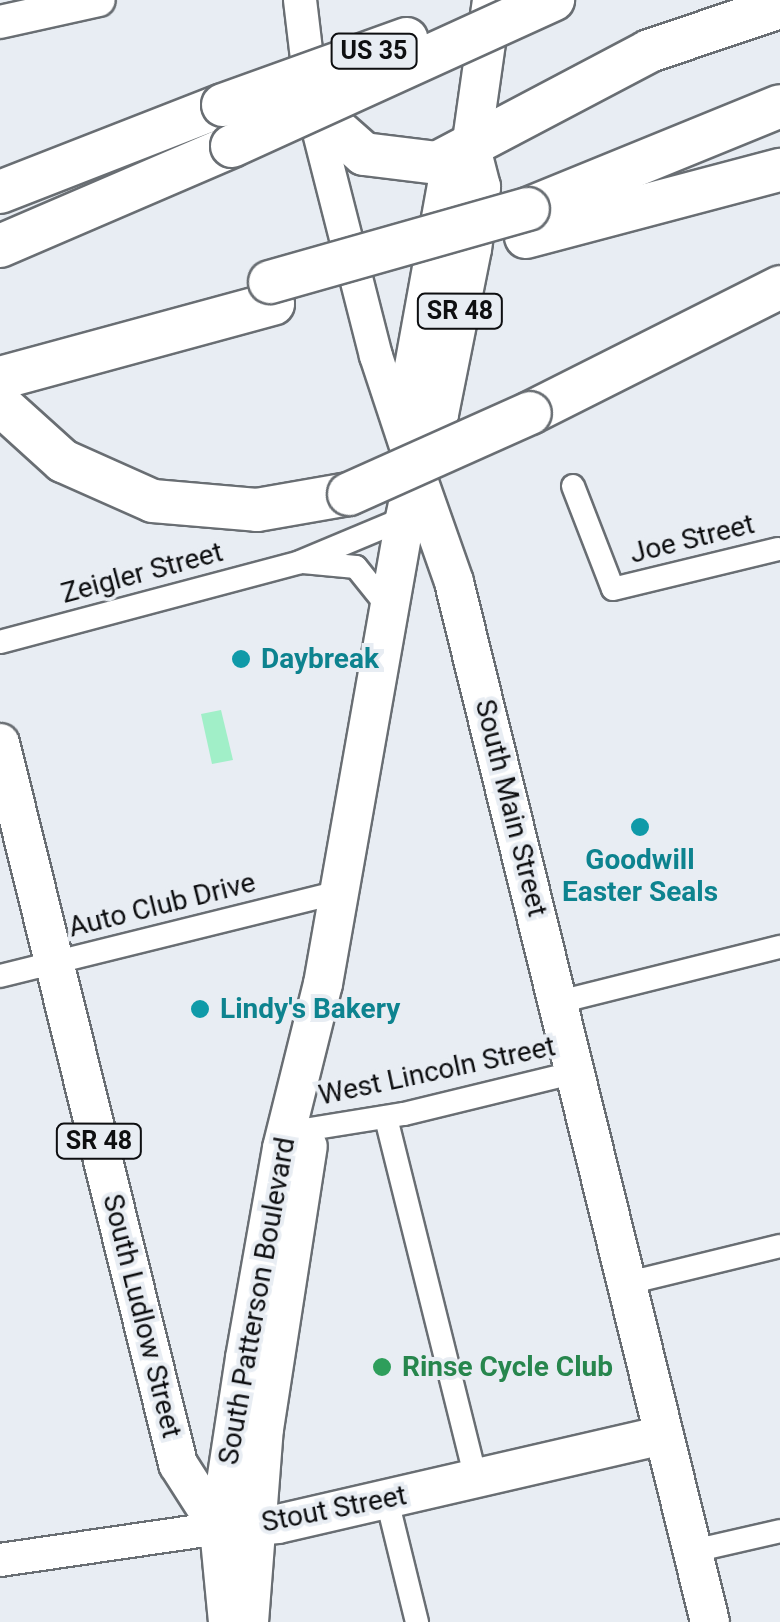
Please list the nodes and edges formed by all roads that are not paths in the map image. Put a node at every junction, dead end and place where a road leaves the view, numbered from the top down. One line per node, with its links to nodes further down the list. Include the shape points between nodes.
1 (99, 0): 7 (street)
2 (300, 0): 9 (street, South Main Street)
3 (492, 0): 10 (main road, South Patterson Boulevard / SR 48)
4 (526, 0): 12 (highway, US 35, bridge, via 223,105)
5 (553, 0): 14 (highway, bridge)
6 (780, 7): 10 (highway, via 649,52)
7 (0, 22)
8 (780, 106): 13 (highway)
9 (313, 110): 10 (highway, via 350,148 392,162 437,163); 18 (street, South Main Street, via 376,356)
10 (471, 148): 18 (main road, South Patterson Boulevard / SR 48, via 481,187 472,249 440,414)
11 (768, 173): 13 (highway)
12 (0, 192)
13 (527, 223): 16 (highway, via 271,293)
14 (0, 246)
15 (780, 287): 17 (highway, bridge, via 530,413 349,494 248,511 153,502 63,461)
16 (0, 378)
17 (0, 405)
18 (415, 471): 20 (main road, South Patterson Boulevard); 31 (main road, South Main Street, via 454,582)
19 (573, 486): 21 (street, Joe Street, via 613,589)
20 (404, 518): 22 (street, Zeigler Street); 23 (main road, South Patterson Boulevard)
21 (778, 549)
22 (300, 562): 23 (street, Zeigler Street, via 356,567); 24 (street, Zeigler Street)
23 (389, 608): 26 (main road, South Patterson Boulevard)
24 (0, 642)
25 (0, 744): 28 (main road, South Ludlow Street / SR 48)
26 (339, 892): 28 (street, Auto Club Drive); 30 (main road, South Patterson Boulevard)
27 (780, 947): 31 (street)
28 (55, 962): 29 (street, Auto Club Drive); 40 (main road, South Ludlow Street / SR 48, via 178,1464)
29 (0, 976)
30 (323, 984): 34 (main road, South Patterson Boulevard); 40 (main road, South Patterson Boulevard, via 282,1148)
31 (559, 1002): 32 (main road, South Main Street)
32 (576, 1072): 33 (street, West Lincoln Street); 36 (main road, South Main Street)
33 (386, 1118): 34 (street, West Lincoln Street); 38 (street)
34 (310, 1128): 40 (main road, South Patterson Boulevard)
35 (780, 1246): 36 (street)
36 (628, 1282): 37 (main road, South Main Street)
37 (664, 1435): 38 (main road, Stout Street); 42 (main road, South Main Street)
38 (476, 1479): 39 (main road, Stout Street)
39 (388, 1500): 40 (main road, Stout Street); 46 (street)
40 (236, 1527): 43 (street, Stout Street); 44 (main road, South Patterson Boulevard); 45 (main road, South Patterson Boulevard)
41 (780, 1532): 42 (street)
42 (693, 1551): 47 (main road, South Main Street)
43 (0, 1560)
44 (228, 1622)
45 (249, 1622)
46 (418, 1622)
47 (710, 1622)

